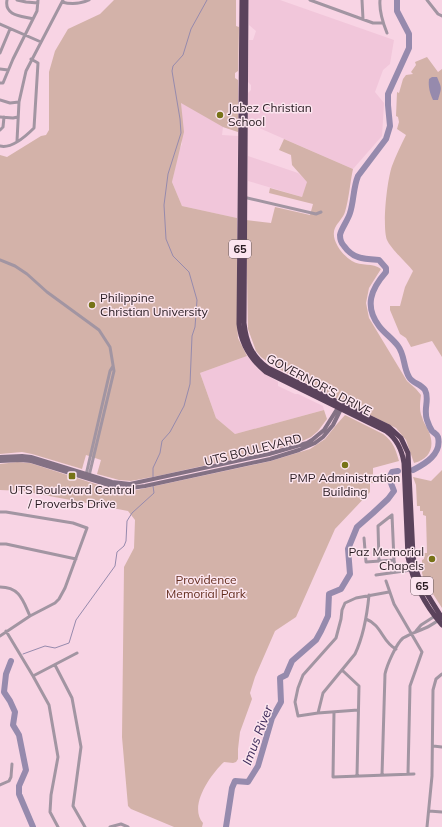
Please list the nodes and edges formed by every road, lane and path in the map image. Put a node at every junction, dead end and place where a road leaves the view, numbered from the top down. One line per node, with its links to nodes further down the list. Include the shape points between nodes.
1 (7, 0): 15 (street, via 8,10)
2 (17, 0): 12 (street)
3 (89, 0): 11 (street)
4 (242, 0): 35 (highway, GOVERNOR'S DRIVE / 65)
5 (246, 0): 35 (highway, GOVERNOR'S DRIVE / 65)
6 (310, 0): 13 (street)
7 (362, 0): 16 (street)
8 (380, 0): 17 (street)
9 (426, 0): 14 (street)
10 (62, 1): 11 (street, via 73,4); 22 (street)
11 (85, 1)
12 (38, 2): 15 (street)
13 (321, 2): 16 (street)
14 (442, 16)
15 (33, 19): 21 (street)
16 (363, 19): 17 (street)
17 (383, 23): 20 (street)
18 (0, 24): 19 (street)
19 (10, 29): 21 (street); 23 (street)
20 (387, 33)
21 (24, 35): 22 (street); 26 (street)
22 (41, 42): 24 (street)
23 (0, 53)
24 (31, 59): 29 (street); 33 (street, via 38,63 34,128)
25 (0, 69): 26 (street)
26 (8, 70): 27 (street, via 3,83)
27 (0, 83)
28 (0, 100): 29 (street)
29 (19, 102): 31 (street)
30 (2, 117): 31 (street); 32 (street, via 3,127)
31 (18, 117): 33 (street)
32 (0, 130)
33 (17, 141): 34 (street, via 4,147)
34 (0, 146)
35 (243, 197): 36 (street, via 316,214); 38 (highway, GOVERNOR'S DRIVE / 65, via 244,323 249,347 258,360 268,368)
36 (321, 212)
37 (0, 260): 41 (street, via 27,274 99,330 110,347 113,366)
38 (340, 407): 41 (main road, UTS BOULEVARD, via 327,433 319,440 308,447 270,458 122,488); 42 (highway, GOVERNOR'S DRIVE / 65, via 390,434 402,452)
39 (0, 457): 41 (main road, UTS BOULEVARD, via 22,456)
40 (0, 461): 41 (main road, UTS BOULEVARD, via 31,461)
41 (87, 475)
42 (407, 476): 49 (highway, GOVERNOR'S DRIVE / 65, via 408,551); 57 (highway, GOVERNOR'S DRIVE / 65, via 415,568)
43 (0, 512): 46 (street, via 73,523 87,528)
44 (364, 538): 47 (street, via 366,562)
45 (0, 544): 46 (street)
46 (76, 558): 56 (street, via 59,599)
47 (379, 560): 48 (street); 48 (street, via 378,526 392,515)
48 (394, 560): 50 (street)
49 (411, 570): 50 (street); 57 (highway, GOVERNOR'S DRIVE / 65, via 417,587)
50 (396, 572): 51 (street)
51 (376, 575)
52 (386, 581): 54 (street)
53 (0, 588): 56 (street, via 8,587 16,591)
54 (389, 592): 55 (street); 61 (street)
55 (369, 595): 58 (street); 71 (street, via 352,599 344,606 336,638 303,676 295,702 298,716)
56 (30, 616): 60 (street)
57 (439, 617): 59 (highway, GOVERNOR'S DRIVE / 65); 61 (street, via 423,629)
58 (366, 619): 63 (street, via 376,624 390,646); 66 (street, via 358,648)
59 (442, 625)
60 (6, 631): 62 (street); 68 (street)
61 (412, 633): 63 (street, via 400,641); 75 (street, via 422,652 410,686)
62 (0, 636)
63 (396, 649): 77 (street, via 385,674)
64 (77, 653): 65 (street)
65 (55, 665): 68 (street); 83 (street, via 72,698 81,747 73,806)
66 (342, 670): 69 (street, via 359,686); 71 (street, via 323,693)
67 (442, 674): 72 (street, via 434,684)
68 (33, 676): 82 (street, via 51,711 58,757 50,812)
69 (358, 710): 70 (street); 78 (street)
70 (334, 712): 71 (street); 78 (street, via 333,778)
71 (318, 713)
72 (432, 746): 73 (street); 80 (street)
73 (442, 747)
74 (12, 764): 79 (street, via 11,776)
75 (408, 774): 76 (street); 77 (street)
76 (414, 774)
77 (382, 775): 78 (street)
78 (357, 776)
79 (0, 785)
80 (429, 811): 81 (street); 86 (street)
81 (442, 812)
82 (58, 827)
83 (85, 827)
84 (110, 827): 85 (street, via 121,824)
85 (128, 827)
86 (427, 827)

